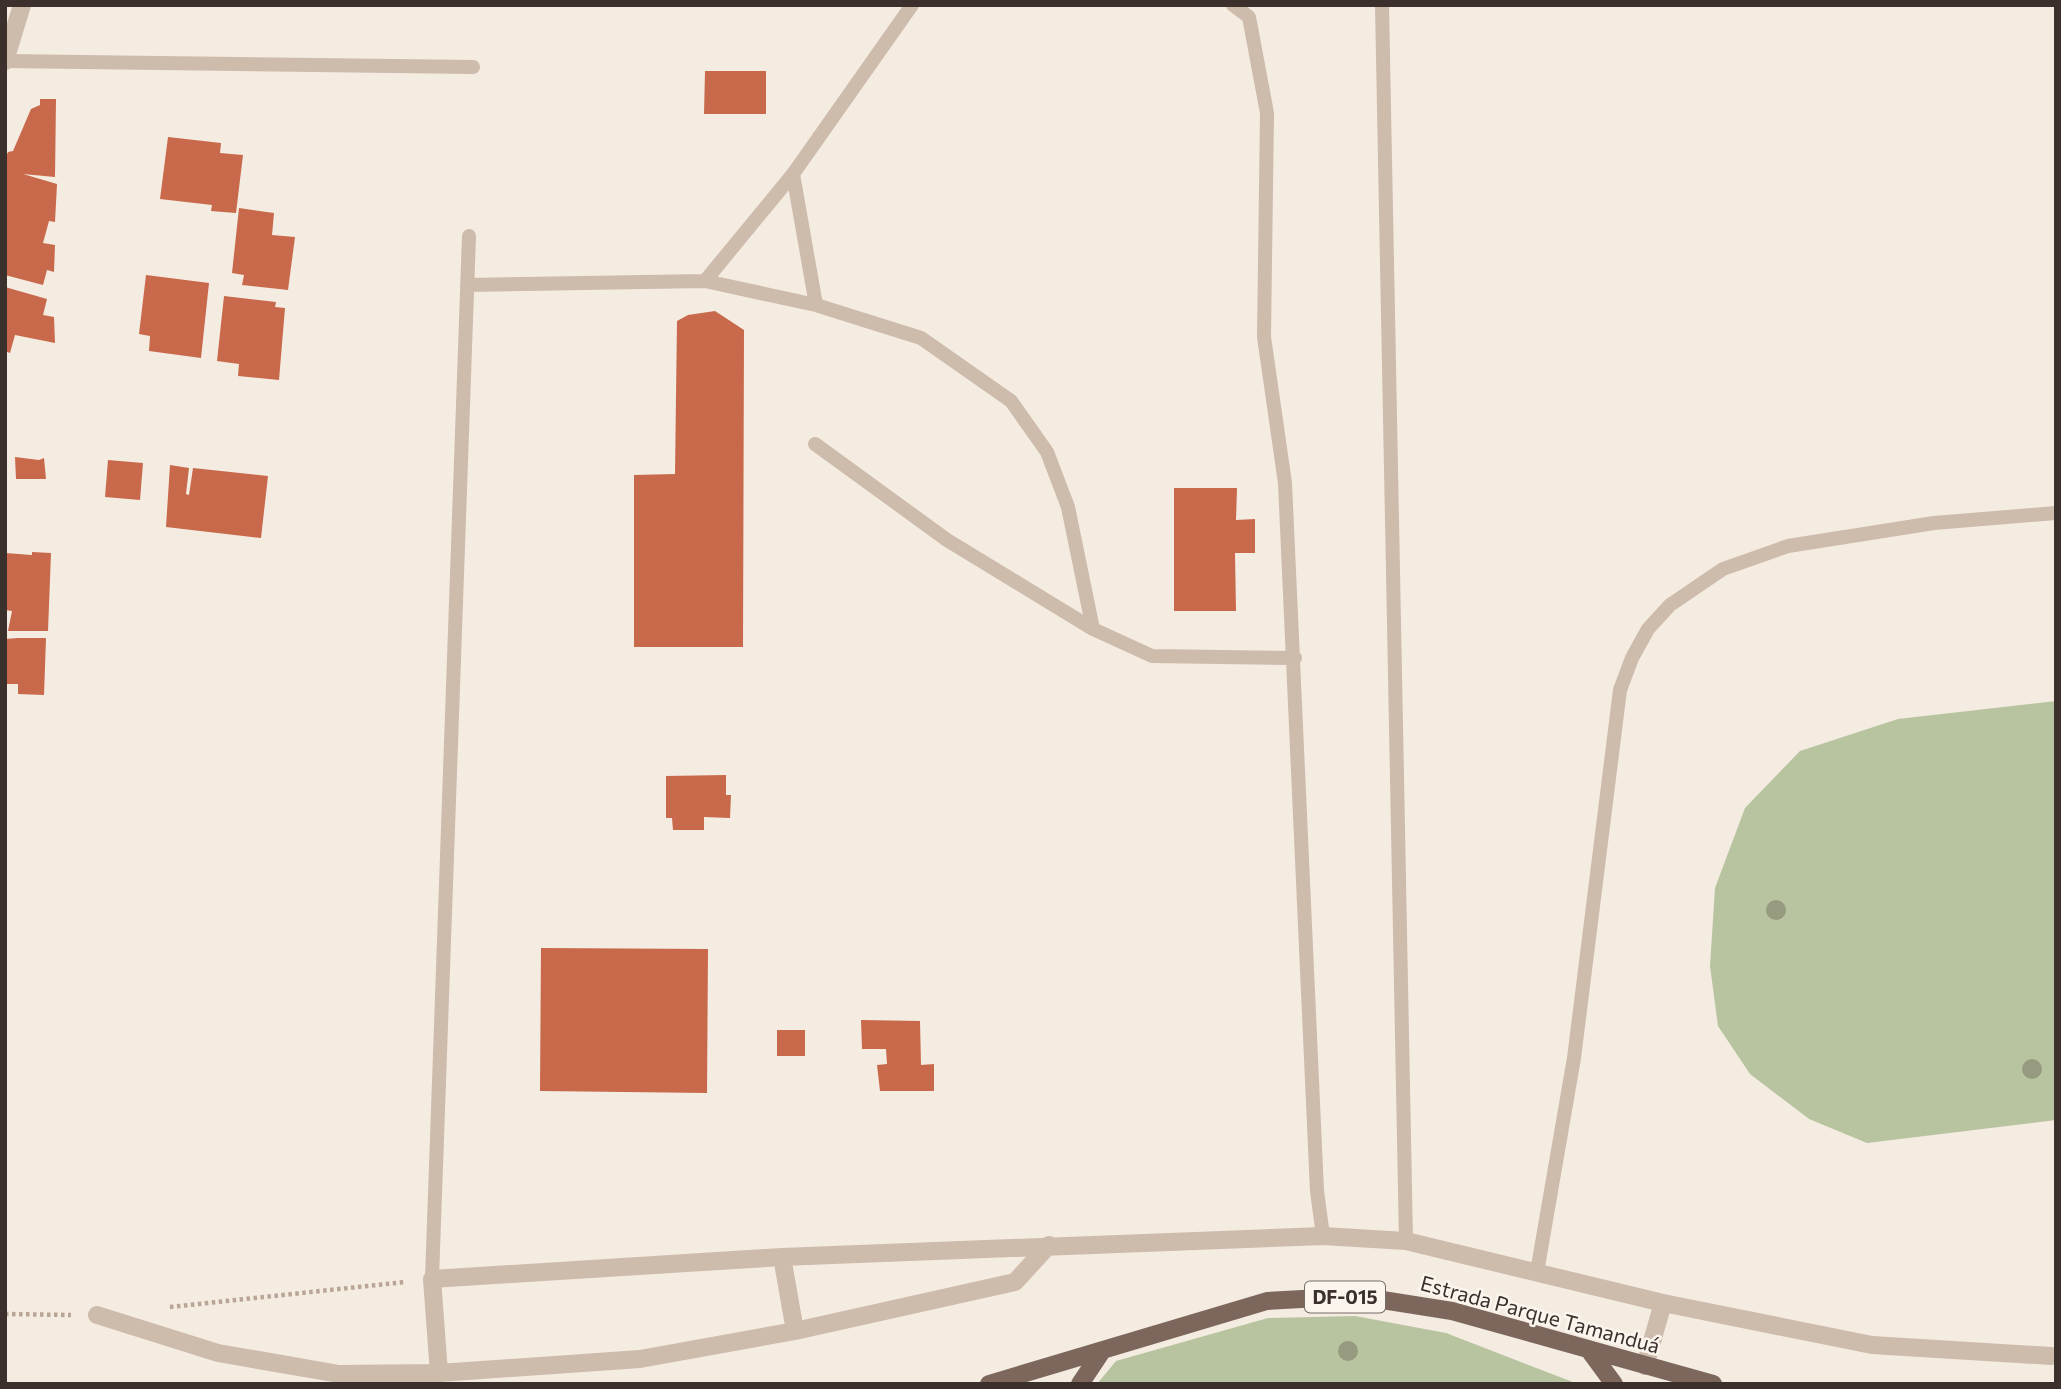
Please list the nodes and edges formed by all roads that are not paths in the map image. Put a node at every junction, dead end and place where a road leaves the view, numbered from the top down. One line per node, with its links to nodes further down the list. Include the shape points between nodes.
1 (22, 5): 5 (street)
2 (912, 5): 7 (lane)
3 (1233, 5): 15 (lane, via 1249,16 1267,113 1264,337 1285,483)
4 (1382, 5): 17 (lane)
5 (5, 61): 6 (lane)
6 (473, 66)
7 (793, 174): 9 (lane); 11 (lane)
8 (468, 236): 10 (lane)
9 (705, 281): 10 (lane); 11 (lane)
10 (467, 285): 21 (lane)
11 (816, 305): 14 (lane, via 921,338 1011,401 1046,452 1068,507)
12 (815, 444): 14 (lane, via 947,540)
13 (2056, 513): 20 (lane, via 1934,523 1788,546 1723,569 1671,605 1648,629 1632,658 1618,704 1574,1058)
14 (1093, 629): 15 (lane, via 1152,656)
15 (1295, 658): 16 (lane, via 1316,1178)
16 (1323, 1236): 17 (street); 18 (street)
17 (1406, 1241): 20 (street)
18 (1049, 1245): 19 (street); 24 (street, via 1015,1282)
19 (782, 1257): 21 (street); 24 (street)
20 (1537, 1272): 22 (street)
21 (432, 1279): 29 (street)
22 (1663, 1303): 27 (street, via 1872,1345); 28 (street)
23 (97, 1315): 29 (street, via 231,1356 339,1374)
24 (794, 1331): 29 (street, via 640,1359)
25 (1590, 1350): 26 (main road, Estrada Parque Tamanduá / DF-015, via 1452,1311 1357,1296 1268,1300); 28 (main road, Estrada Parque Tamanduá / DF-015); 32 (main road)
26 (1102, 1351): 30 (main road, Estrada Parque Tamanduá / DF-015); 31 (main road)
27 (2051, 1356)
28 (1644, 1366): 33 (main road, Estrada Parque Tamanduá / DF-015)
29 (439, 1373)
30 (989, 1384)
31 (1080, 1384)
32 (1614, 1384)
33 (1713, 1384)

